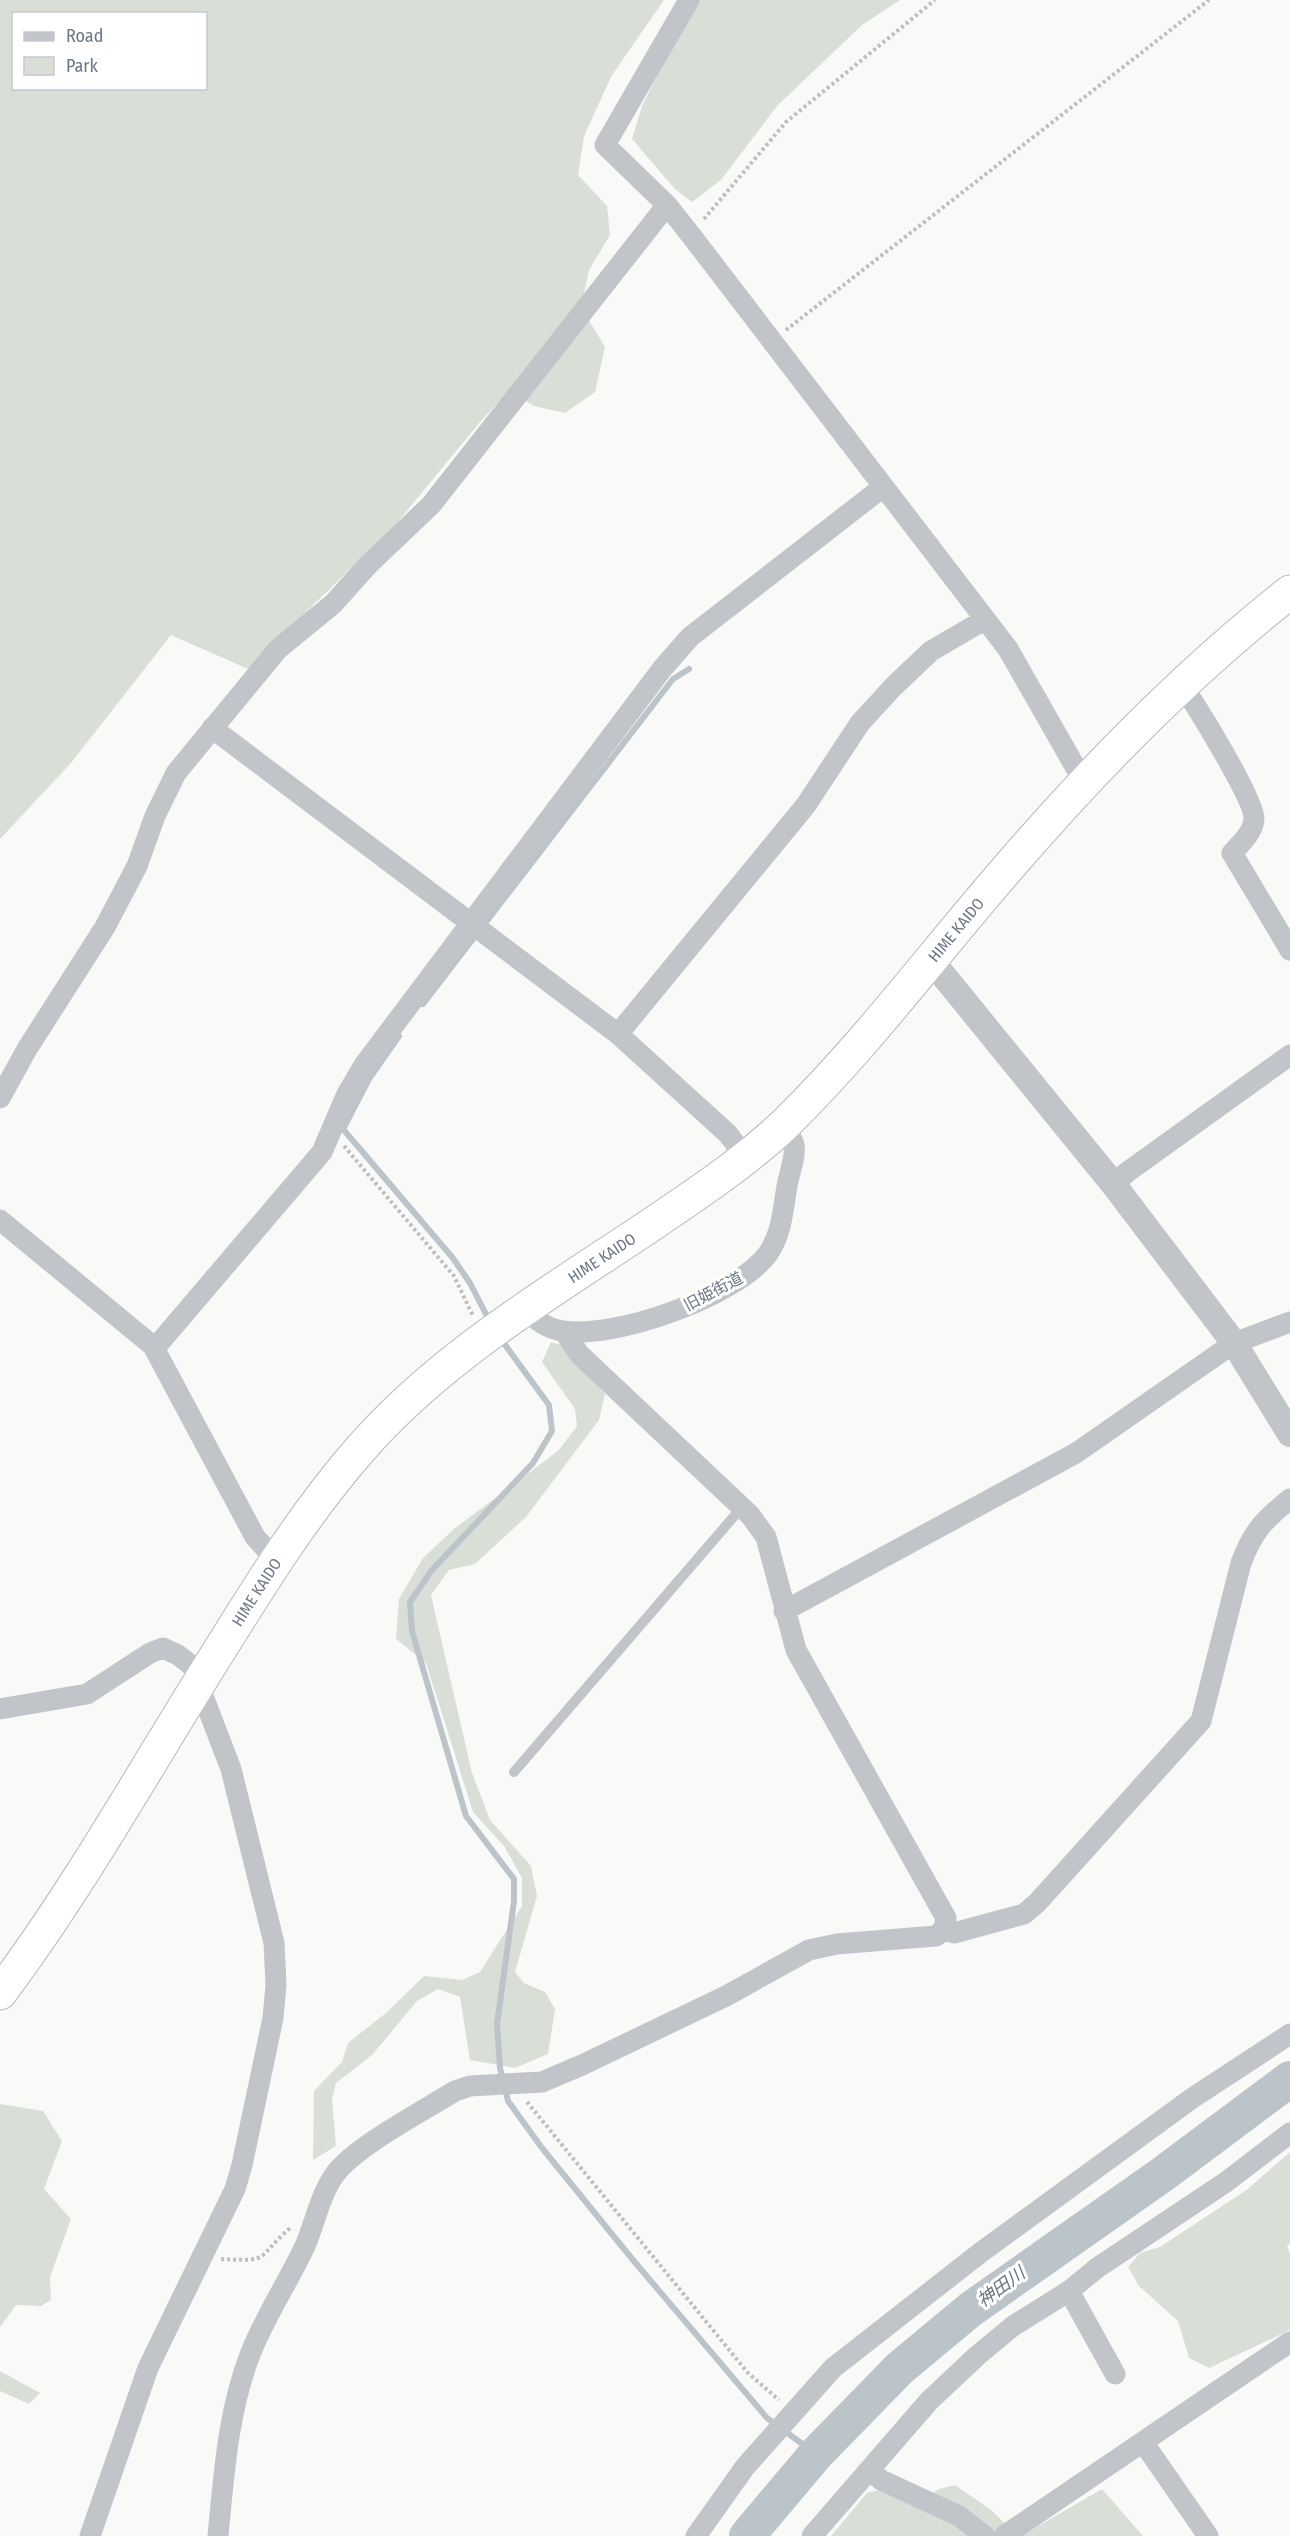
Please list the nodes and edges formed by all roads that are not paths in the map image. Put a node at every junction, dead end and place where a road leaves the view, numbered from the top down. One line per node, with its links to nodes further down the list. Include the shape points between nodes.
1 (689, 0): 2 (street, via 605,145)
2 (667, 205): 3 (street); 7 (street, via 431,505 333,604 278,649)
3 (882, 487): 5 (street); 9 (street, via 690,637 662,669)
4 (1286, 604): 6 (highway, HIME KAIDO)
5 (984, 620): 8 (street, via 1008,649); 12 (street, via 931,651 860,723 806,805)
6 (1182, 685): 8 (highway, HIME KAIDO); 10 (street, via 1254,818 1249,834 1232,853)
7 (212, 728): 9 (street); 14 (street, via 176,773 137,866 105,927)
8 (1087, 781): 11 (highway, HIME KAIDO)
9 (477, 929): 12 (street); 23 (street, via 364,1065 346,1094 322,1152)
10 (1290, 950)
11 (930, 958): 15 (highway, HIME KAIDO); 17 (street)
12 (618, 1034): 16 (street, via 728,1134)
13 (1290, 1055): 17 (street)
14 (0, 1098)
15 (784, 1125): 16 (highway, HIME KAIDO); 21 (street, 旧姫街道, via 794,1146 779,1231 756,1267 712,1295 663,1316 616,1328)
16 (746, 1158): 20 (highway, HIME KAIDO)
17 (1114, 1185): 22 (street)
18 (0, 1220): 23 (street)
19 (1290, 1322): 22 (street)
20 (501, 1326): 21 (street, 旧姫街道, via 539,1323); 27 (highway, HIME KAIDO, via 412,1396 360,1449)
21 (564, 1331): 26 (street, via 579,1354)
22 (1234, 1343): 24 (street); 28 (street, via 1076,1453)
23 (153, 1346): 27 (street, via 255,1537)
24 (1290, 1434)
25 (1290, 1499): 32 (street, via 1263,1521 1251,1538 1241,1563 1201,1721 1038,1903 1024,1914 954,1933)
26 (742, 1507): 28 (street, via 766,1537); 31 (lane)
27 (276, 1560): 29 (highway, HIME KAIDO)
28 (784, 1611): 32 (street, via 796,1650 946,1918)
29 (198, 1683): 30 (street, via 196,1669 163,1648 87,1694); 33 (highway, HIME KAIDO, via 95,1856); 41 (street, via 231,1769 274,1943 273,2018 235,2189 148,2368)
30 (0, 1709)
31 (514, 1772)
32 (944, 1929): 42 (street, via 936,1936 809,1950 726,1996 542,2082 470,2086 455,2091 356,2154 335,2174 324,2194 313,2226 251,2352 226,2450)
33 (0, 1993)
34 (1290, 2034): 43 (street, via 1191,2099 980,2253 833,2368 745,2467)
35 (1290, 2133): 36 (street)
36 (1069, 2291): 38 (street); 40 (street, via 1013,2326 978,2355 929,2402)
37 (1290, 2342): 39 (street)
38 (1115, 2374)
39 (1143, 2442): 46 (street); 47 (street)
40 (870, 2470): 44 (street); 45 (street, via 881,2480 959,2516)
41 (90, 2536)
42 (218, 2536)
43 (696, 2536)
44 (812, 2536)
45 (985, 2536)
46 (1004, 2536)
47 (1208, 2536)

